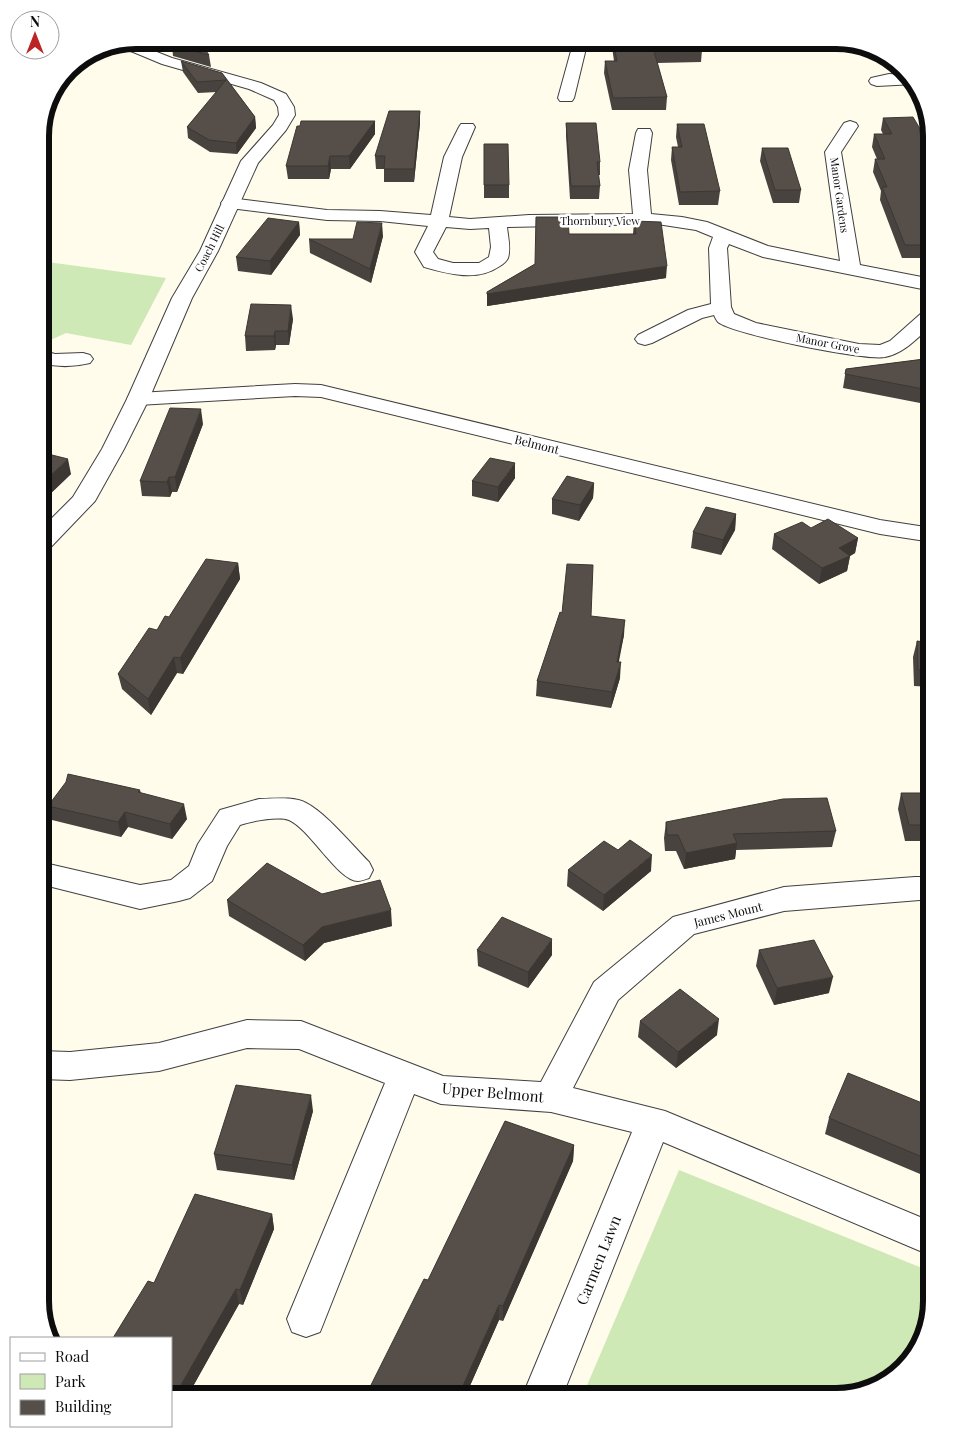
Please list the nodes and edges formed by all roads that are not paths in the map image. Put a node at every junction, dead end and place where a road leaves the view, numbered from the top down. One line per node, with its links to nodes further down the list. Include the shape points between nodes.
1 (136, 49): 9 (street, Coach Hill, via 255,86 280,97 286,106 280,127 250,161)
2 (578, 49): 5 (street)
3 (902, 80): 4 (street)
4 (877, 81)
5 (566, 98)
6 (850, 126): 14 (street, Manor Gardens, via 833,152)
7 (467, 127): 11 (street, via 454,157)
8 (644, 133): 10 (street, via 638,170)
9 (230, 203): 11 (street, Thornbury View); 21 (street, Coach Hill, via 209,251 182,298)
10 (642, 220): 12 (street, Thornbury View); 13 (street, Thornbury View, via 682,222)
11 (439, 222): 12 (street, Thornbury View); 12 (street, via 424,252 432,263 452,269 483,268 498,259)
12 (498, 223)
13 (723, 236): 14 (street, Thornbury View, via 763,251); 16 (street, via 718,248)
14 (851, 268): 15 (street, Thornbury View)
15 (923, 283)
16 (721, 307): 17 (street, Manor Grove, via 725,318 751,328 859,350 883,351 897,345); 18 (street, via 695,314)
17 (923, 322)
18 (646, 339)
19 (49, 359): 20 (street)
20 (83, 359)
21 (138, 399): 22 (street, Belmont, via 321,391 880,527); 23 (street, Coach Hill, via 83,501)
22 (923, 534)
23 (49, 535)
24 (358, 870): 25 (street, via 296,810 259,809 230,816 201,873 180,890 140,897)
25 (49, 875)
26 (923, 888): 29 (street, James Mount, via 784,899 684,925 606,991)
27 (49, 1065): 28 (street, Upper Belmont, via 159,1056 246,1034 301,1036)
28 (405, 1076): 29 (street, Upper Belmont, via 441,1090); 32 (street)
29 (550, 1097): 30 (street, Upper Belmont)
30 (653, 1122): 31 (street, Upper Belmont); 33 (street, Carmen Lawn)
31 (923, 1235)
32 (306, 1319)
33 (546, 1388)

